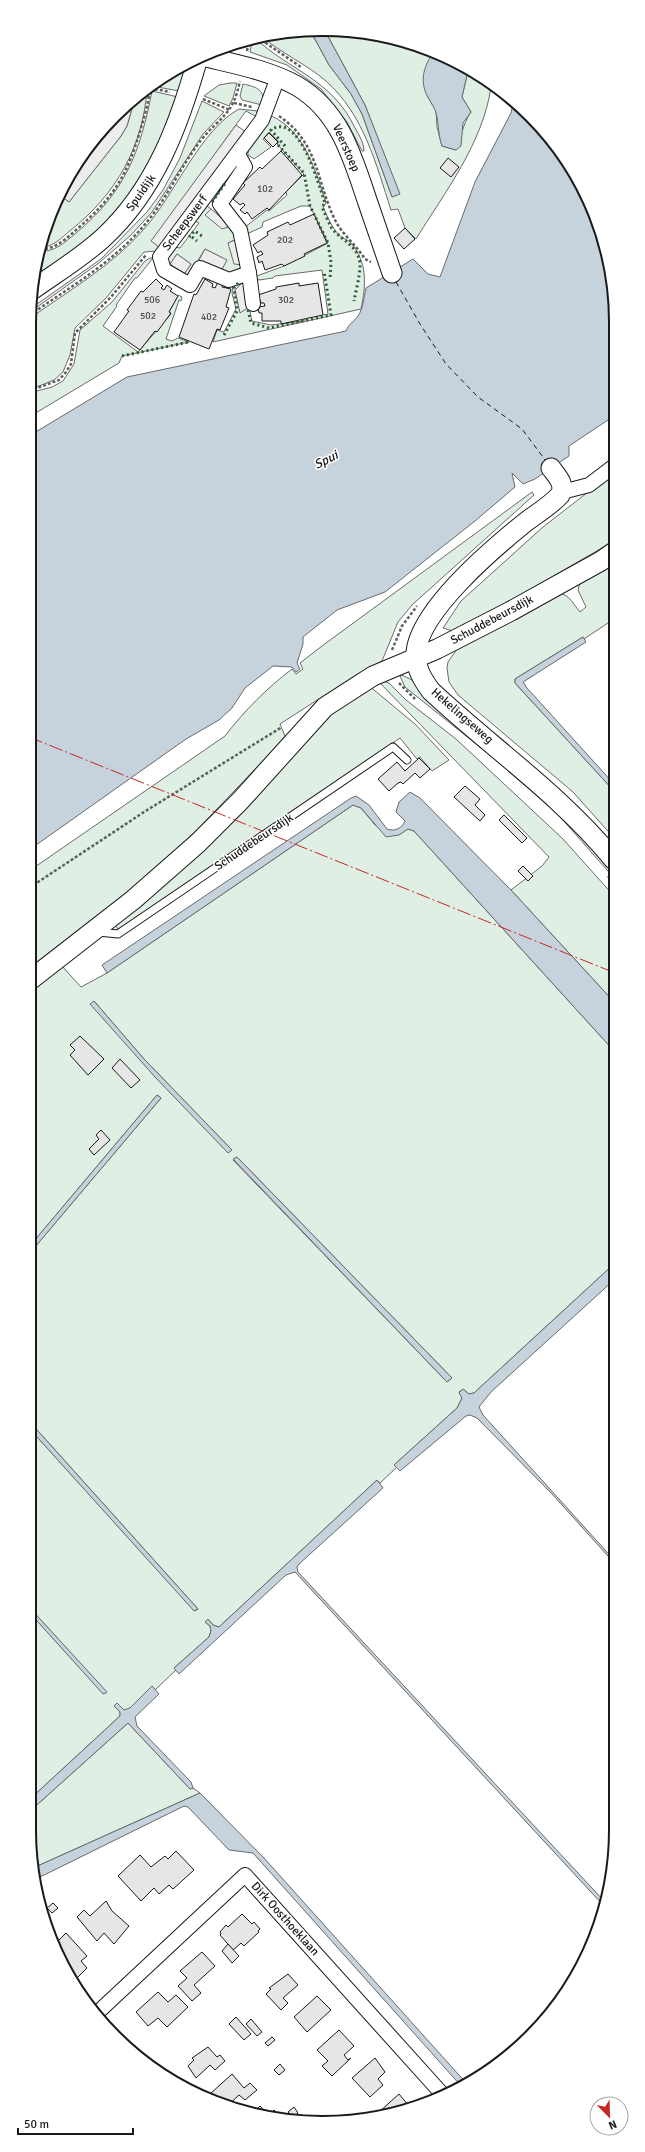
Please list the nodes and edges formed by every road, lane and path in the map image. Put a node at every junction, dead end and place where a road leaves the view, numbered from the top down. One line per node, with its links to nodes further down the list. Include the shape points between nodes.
1 (212, 59): 3 (main road, Veerstoep)
2 (196, 66): 14 (main road, Spuidijk, via 164,156 140,196 102,239)
3 (278, 77): 7 (street, Scheepswerf); 13 (main road, Veerstoep, via 299,87 312,97 328,112 341,131 356,166)
4 (157, 89): 5 (path)
5 (170, 92)
6 (148, 95): 9 (path, via 137,140 120,183 98,210 65,239)
7 (267, 110): 8 (street, Scheepswerf); 11 (path, via 287,121 307,145 332,212)
8 (238, 154): 10 (street, Scheepswerf); 12 (street, Scheepswerf, via 245,167 220,204 240,230)
9 (46, 249)
10 (160, 257): 12 (street, Scheepswerf, via 164,270 190,285 200,268 229,280); 16 (path, via 153,254 144,256 111,298 75,333 71,364 59,380)
11 (365, 259)
12 (250, 273): 15 (street, Scheepswerf)
13 (392, 273)
14 (38, 286)
15 (253, 304)
16 (36, 388)
17 (551, 468): 19 (main road, via 562,483)
18 (609, 470): 19 (street, via 588,485)
19 (562, 492): 21 (main road, Hekelingseweg, via 520,526 434,609 422,630)
20 (609, 555): 21 (main road, Schuddebeursdijk, via 512,611)
21 (416, 659): 22 (main road, Schuddebeursdijk, via 373,676 348,691 325,707); 24 (main road, Hekelingseweg, via 422,679 432,690 571,812)
22 (309, 725): 25 (path, via 283,727 144,812); 26 (main road, Schuddebeursdijk, via 198,843)
23 (407, 760): 26 (lane, Schuddebeursdijk, via 393,747 118,934)
24 (609, 854)
25 (36, 883)
26 (94, 931): 27 (main road)
27 (36, 975)
28 (100, 2010): 29 (street, Dirk Oosthoeklaan, via 245,1875)
29 (439, 2091)

